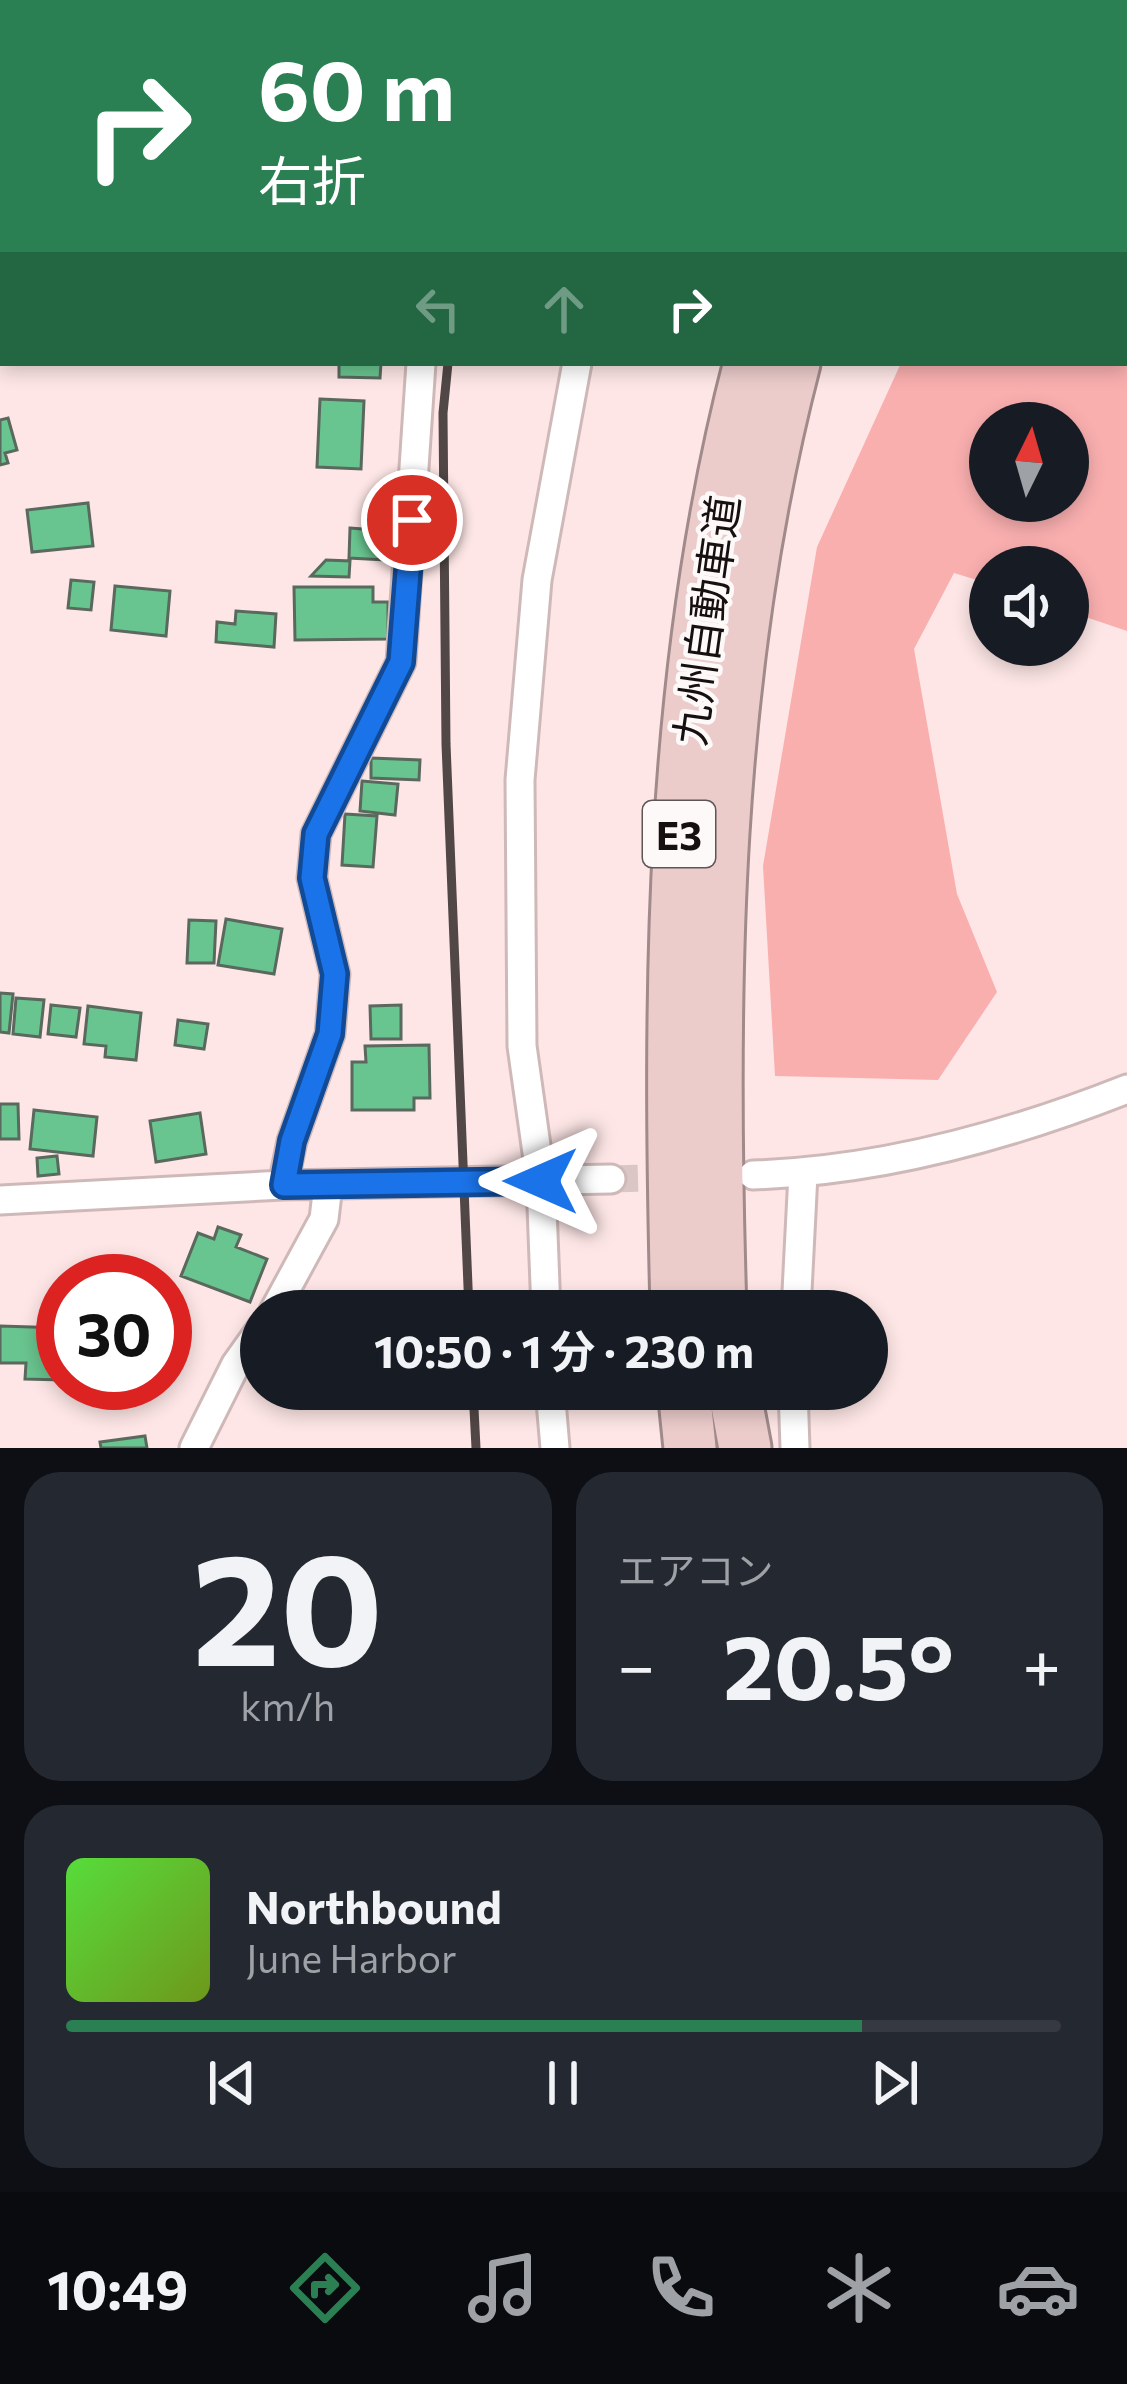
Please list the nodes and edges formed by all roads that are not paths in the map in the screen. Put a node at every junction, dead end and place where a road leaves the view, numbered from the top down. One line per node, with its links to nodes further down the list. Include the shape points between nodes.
1 (421, 366): 10 (street, via 401,662 316,834 312,878 335,974 330,1034)
2 (576, 366): 9 (street, via 538,580 520,780 523,1046)
3 (749, 366): 15 (highway, 九州自動車道 / E3, via 712,546 676,872)
4 (793, 366): 16 (highway, 九州自動車道 / E3, via 730,728 712,1060)
5 (1127, 1089): 6 (street, via 1018,1132)
6 (803, 1174): 7 (street); 17 (street)
7 (753, 1175)
8 (611, 1179): 9 (street)
9 (541, 1181): 11 (street); 14 (street)
10 (284, 1185): 11 (street); 12 (street)
11 (328, 1185): 13 (street, via 324,1220)
12 (0, 1200)
13 (286, 1290)
14 (545, 1290)
15 (676, 1290)
16 (719, 1290)
17 (797, 1290)
18 (240, 1358): 24 (street)
19 (552, 1410): 25 (street)
20 (686, 1410): 26 (highway)
21 (731, 1410): 27 (highway)
22 (735, 1410): 28 (highway)
23 (794, 1410): 29 (street)
24 (194, 1448)
25 (555, 1448)
26 (690, 1448)
27 (732, 1448)
28 (745, 1448)
29 (795, 1448)

